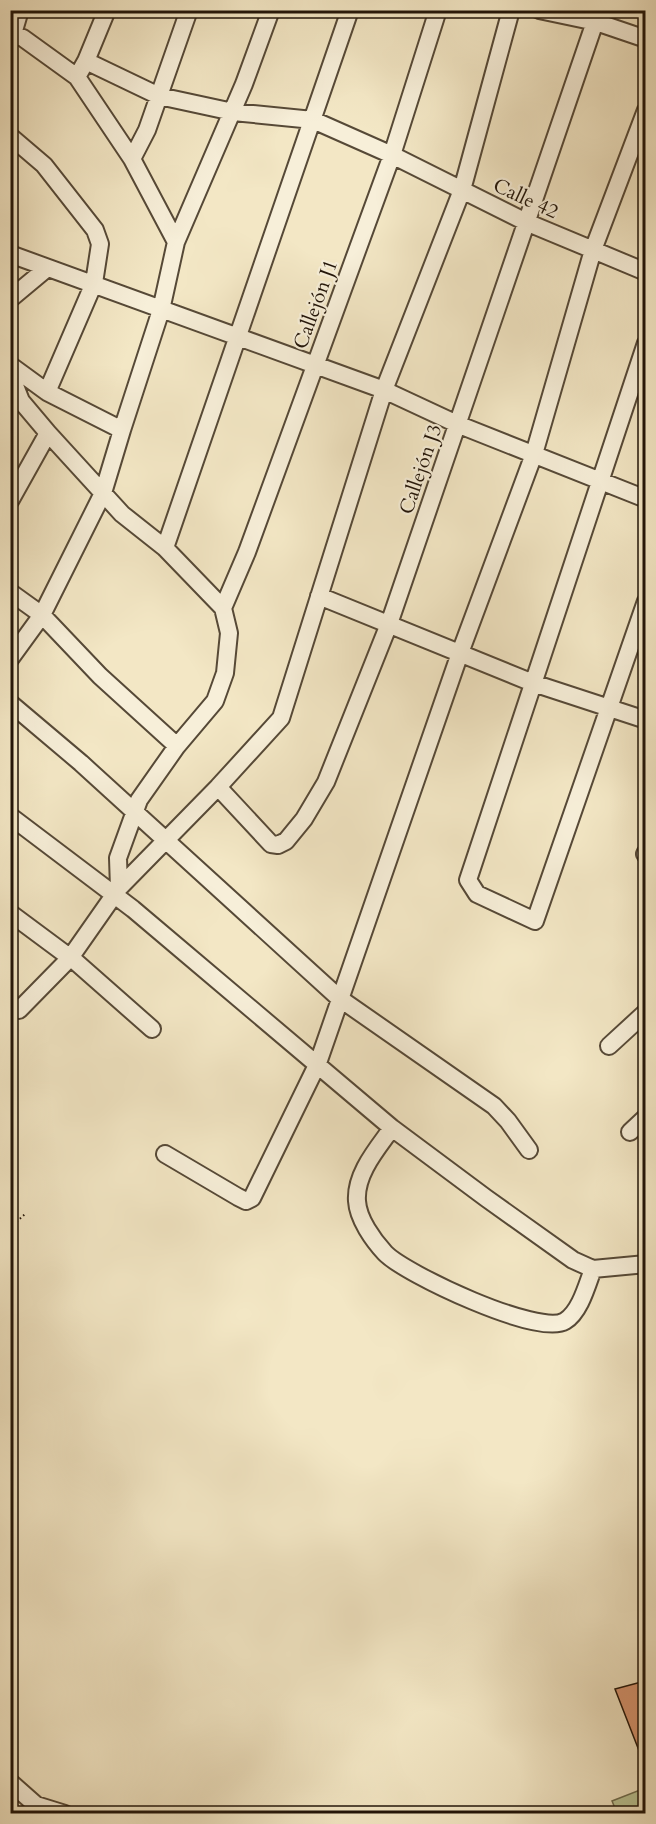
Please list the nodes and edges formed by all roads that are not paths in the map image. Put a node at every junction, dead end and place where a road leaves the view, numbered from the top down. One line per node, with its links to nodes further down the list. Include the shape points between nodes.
1 (20, 10): 10 (street)
2 (107, 10): 12 (street)
3 (189, 10): 14 (street)
4 (271, 10): 16 (street)
5 (350, 10): 17 (street)
6 (438, 10): 19 (street, Callejón J1)
7 (511, 10): 21 (street)
8 (539, 10): 9 (street)
9 (597, 16): 11 (street); 22 (street, Callejón J3)
10 (12, 33): 13 (street)
11 (645, 39)
12 (86, 61): 13 (street); 14 (street, Calle 42)
13 (77, 77): 20 (street)
14 (159, 96): 16 (street, Calle 42); 20 (street)
15 (645, 110): 24 (street)
16 (233, 112): 17 (street, Calle 42); 23 (street)
17 (313, 120): 19 (street, Calle 42); 31 (street)
18 (10, 136): 28 (street, via 44,165 95,230 100,244)
19 (392, 155): 21 (street, Calle 42); 34 (street, Callejón J1)
20 (132, 159): 23 (street)
21 (462, 190): 22 (street, Calle 42); 36 (street)
22 (526, 222): 24 (street, Calle 42); 38 (street, Callejón J3)
23 (176, 242): 30 (street)
24 (593, 250): 27 (street, Calle 42); 41 (street)
25 (10, 254): 26 (street)
26 (46, 269): 28 (street); 29 (street)
27 (645, 272)
28 (94, 283): 30 (street); 37 (street)
29 (10, 299)
30 (161, 310): 31 (street); 39 (street)
31 (239, 337): 34 (street); 46 (street)
32 (645, 343): 42 (street)
33 (10, 365): 37 (street)
34 (314, 366): 36 (street); 50 (street, Callejón J1)
35 (10, 373): 40 (street, via 21,401)
36 (384, 390): 38 (street); 48 (street)
37 (48, 392): 39 (street)
38 (457, 424): 41 (street); 52 (street, Callejón J3)
39 (122, 430): 43 (street)
40 (48, 433): 43 (street); 45 (street)
41 (534, 454): 42 (street); 53 (street)
42 (599, 482): 44 (street); 55 (street)
43 (102, 494): 46 (street); 51 (street)
44 (645, 499)
45 (10, 501)
46 (165, 548): 50 (street)
47 (10, 592): 51 (street)
48 (319, 596): 52 (street); 60 (street, via 281,718)
49 (645, 601): 57 (street)
50 (223, 608): 59 (street, via 230,633 225,674 215,701)
51 (42, 615): 54 (street); 59 (street, via 100,676)
52 (389, 624): 53 (street); 60 (street, Callejón J3, via 326,782 286,841 271,843)
53 (460, 653): 55 (street); 67 (street)
54 (10, 659)
55 (533, 683): 57 (street); 57 (street, via 468,880 477,894 535,921)
56 (10, 702): 61 (street)
57 (609, 708): 58 (street)
58 (645, 720)
59 (177, 746): 61 (street, via 139,800)
60 (218, 787): 63 (street)
61 (134, 814): 63 (street); 64 (street, via 118,858)
62 (10, 816): 64 (street)
63 (167, 841): 64 (street); 67 (street)
64 (116, 892): 66 (street); 72 (street)
65 (10, 914): 66 (street)
66 (70, 958): 68 (street); 70 (street)
67 (339, 998): 72 (street); 76 (street, via 494,1106)
68 (19, 1010)
69 (645, 1012): 71 (street)
70 (152, 1029)
71 (609, 1046)
72 (318, 1064): 74 (street); 77 (street, via 252,1198 246,1201 238,1197)
73 (645, 1118): 75 (street)
74 (392, 1128): 79 (street, via 573,1260); 79 (street, via 368,1164 357,1199 359,1214 386,1254 473,1301 526,1321 566,1321)
75 (630, 1132)
76 (529, 1150)
77 (165, 1154)
78 (645, 1264): 79 (street)
79 (593, 1269)
80 (10, 1782): 81 (street, via 36,1805)
81 (64, 1814)

